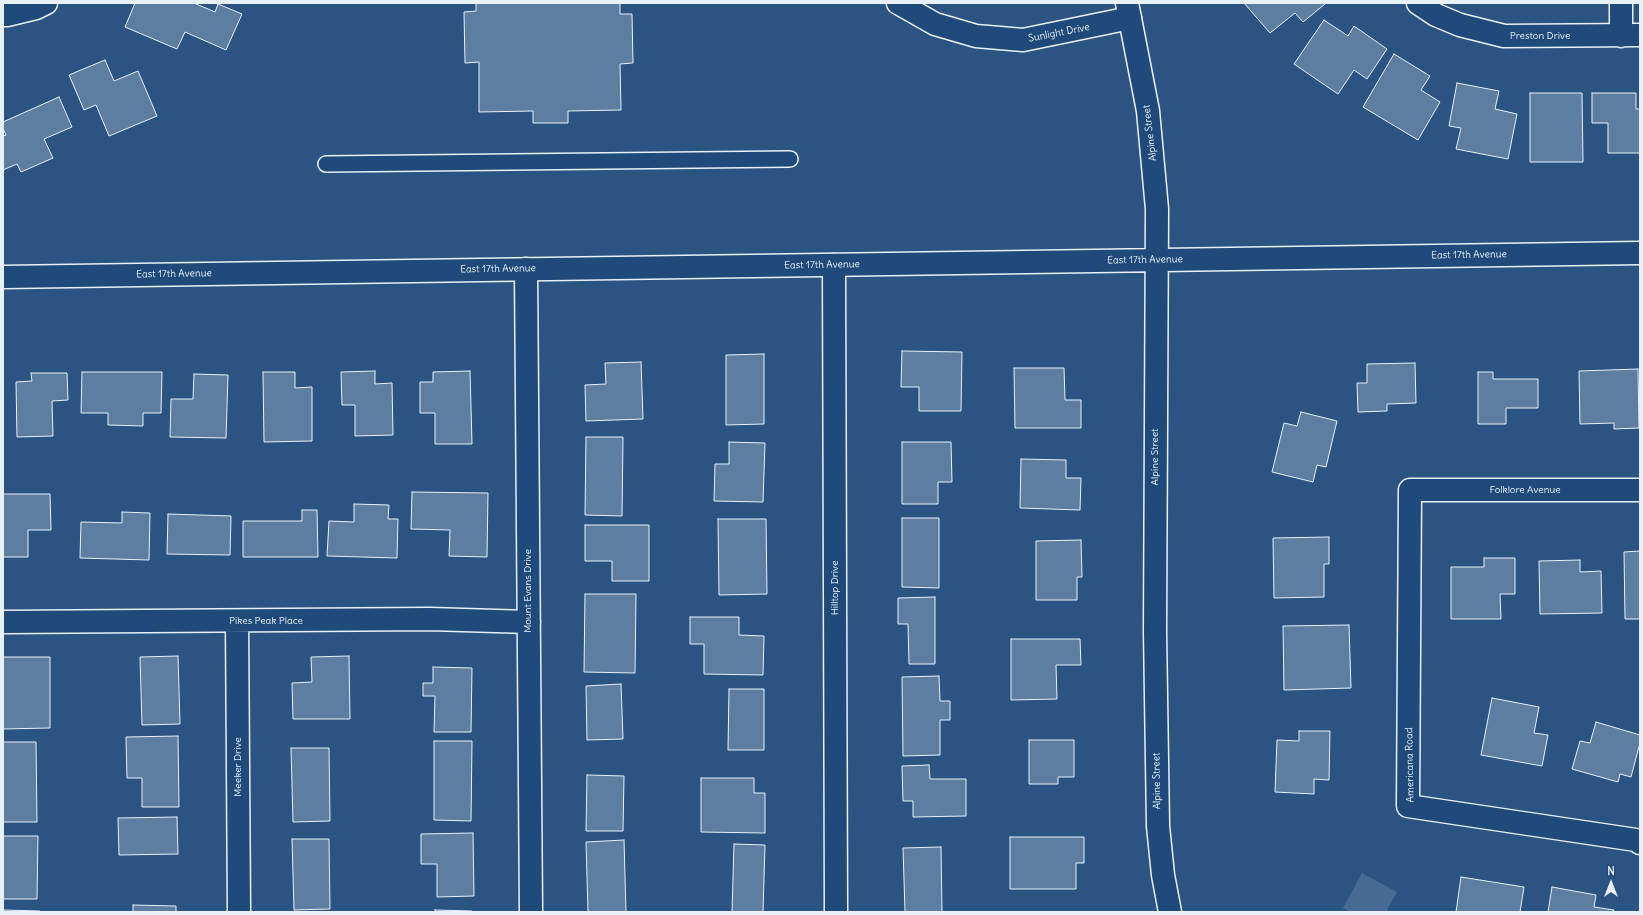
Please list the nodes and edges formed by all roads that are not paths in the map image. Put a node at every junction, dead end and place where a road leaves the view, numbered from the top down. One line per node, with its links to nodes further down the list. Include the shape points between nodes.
1 (46, 3): 6 (street, via 36,8)
2 (898, 3): 5 (street, Sunlight Drive, via 935,24 976,36 1023,40)
3 (1418, 3): 7 (street, Preston Drive, via 1436,15 1460,25 1504,36)
4 (1621, 3): 7 (street, Preston Drive)
5 (1128, 11): 11 (street, Alpine Street, via 1152,144)
6 (3, 15)
7 (1631, 36)
8 (790, 159): 9 (lane)
9 (326, 164)
10 (1640, 253): 11 (street, East 17th Avenue)
11 (1158, 260): 12 (street, East 17th Avenue); 24 (street, Alpine Street, via 1155,631 1158,826)
12 (834, 265): 13 (street, East 17th Avenue); 23 (street, Hilltop Drive)
13 (526, 269): 14 (street, East 17th Avenue); 19 (street, Mount Evans Drive)
14 (3, 277)
15 (1410, 490): 16 (street, Folklore Avenue); 20 (street, Americana Road, via 1408,806 1636,840)
16 (1640, 490)
17 (237, 621): 18 (street, Pikes Peak Place); 19 (street, Pikes Peak Place, via 430,619); 21 (street, Meeker Drive)
18 (3, 622)
19 (529, 622): 22 (street, Mount Evans Drive)
20 (1640, 843)
21 (239, 912)
22 (531, 912)
23 (836, 912)
24 (1170, 912)

